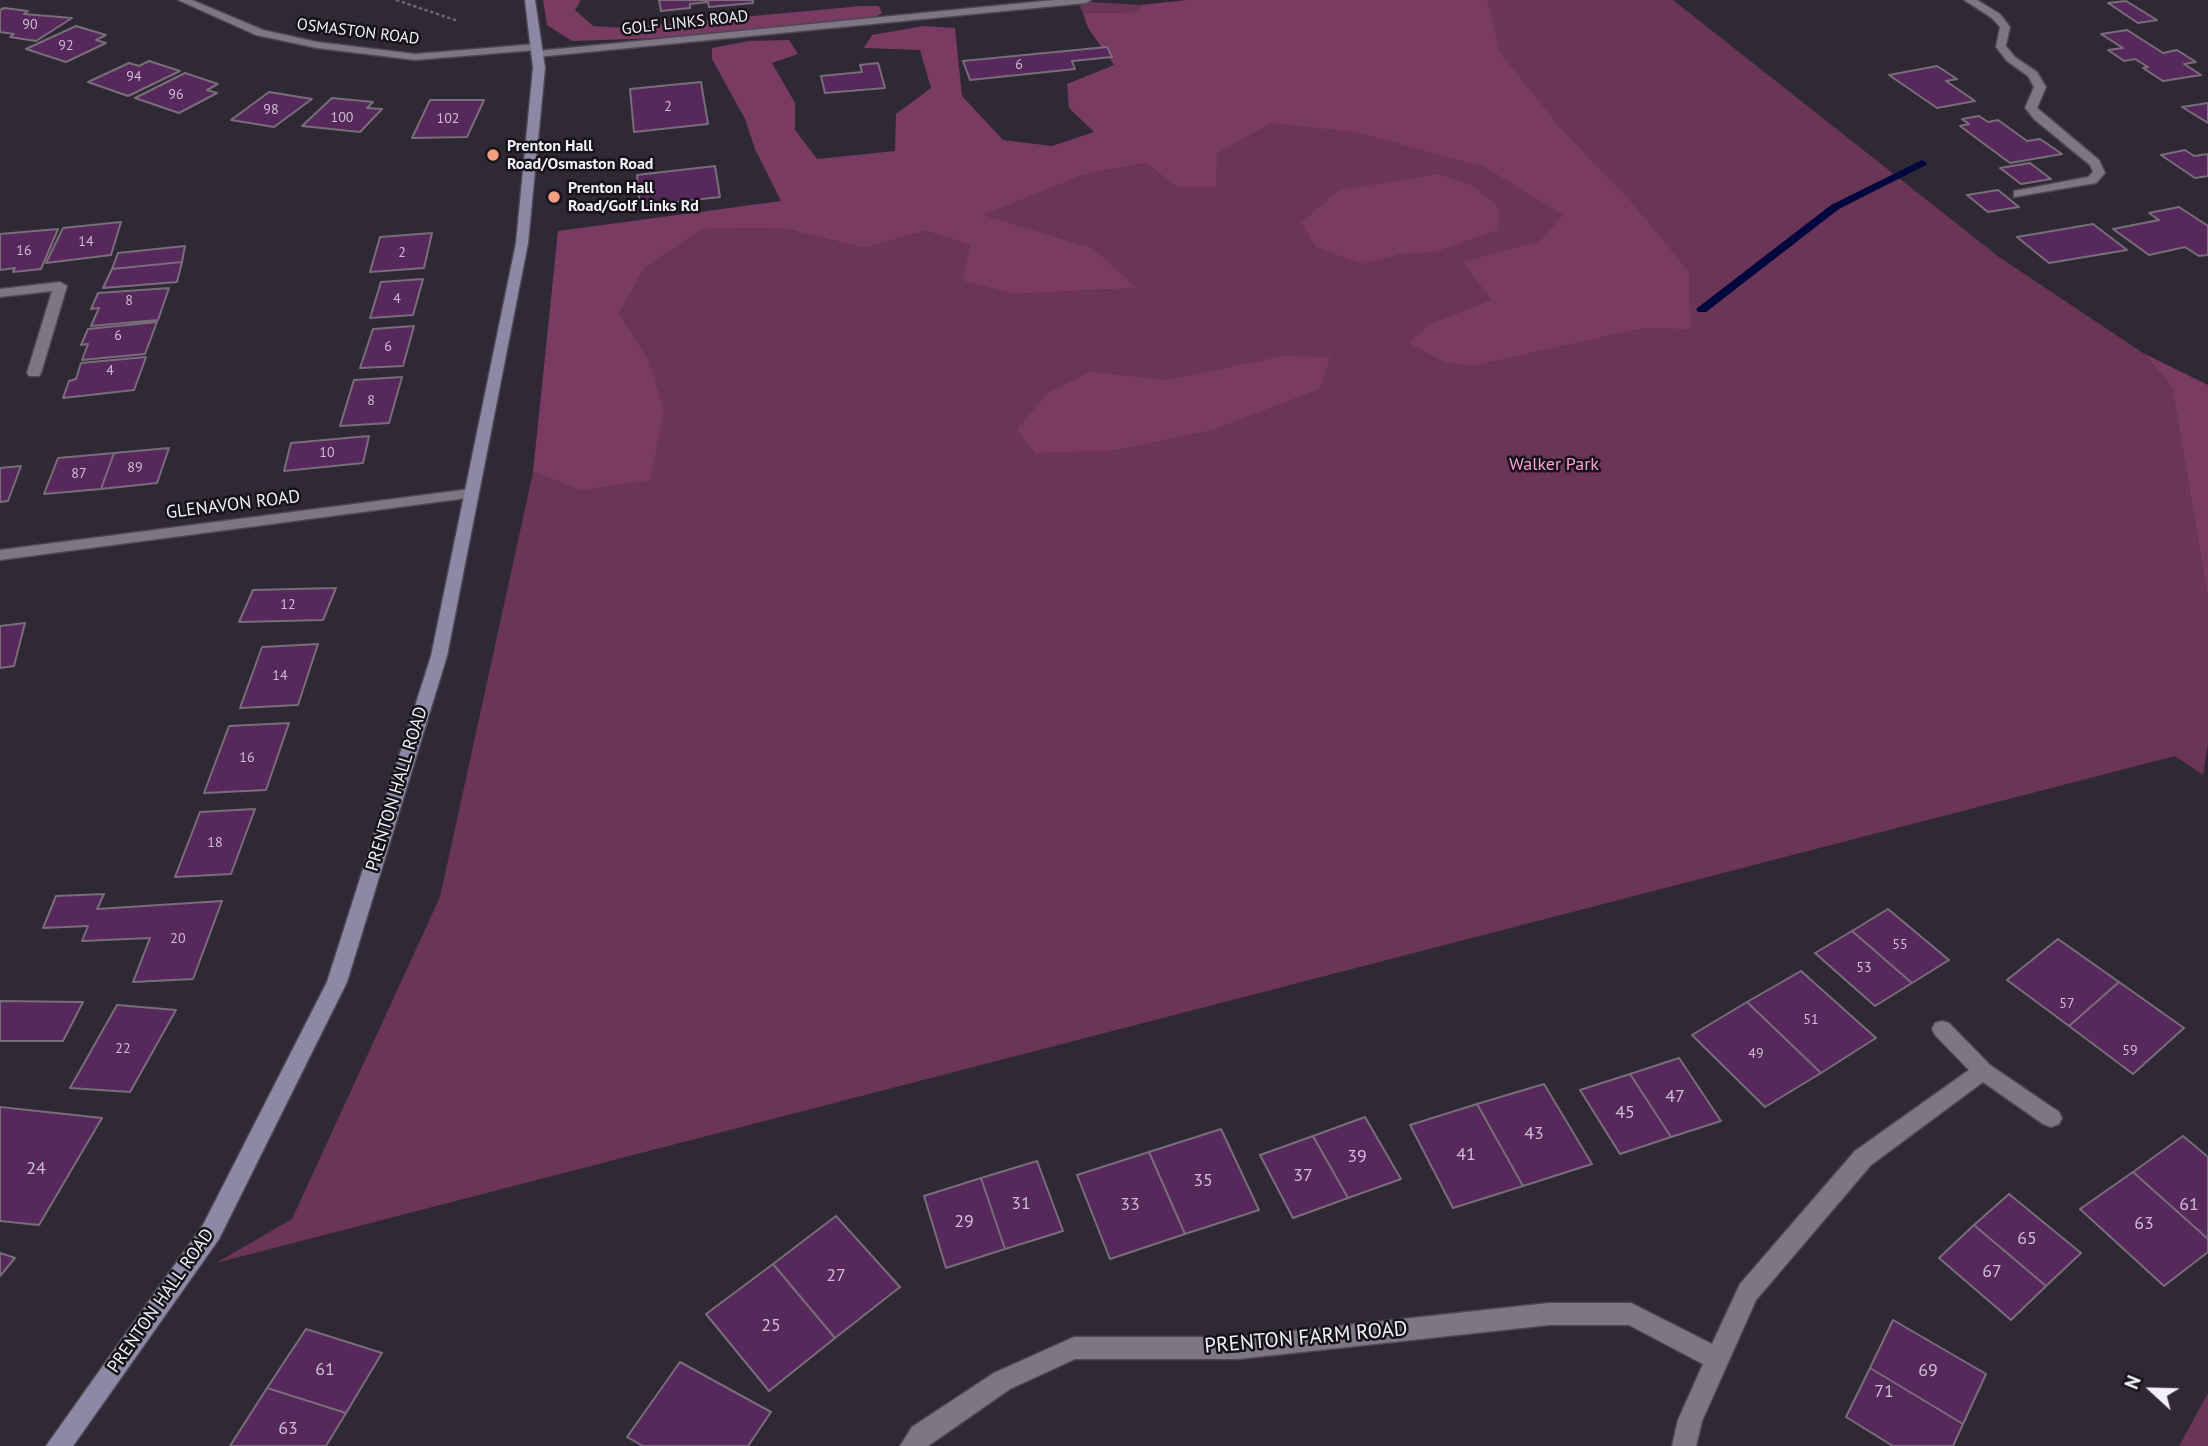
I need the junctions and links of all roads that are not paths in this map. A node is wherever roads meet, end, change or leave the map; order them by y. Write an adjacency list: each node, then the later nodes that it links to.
1 (183, 0): 5 (street, OSMASTON ROAD)
2 (530, 0): 5 (street, PRENTON HALL ROAD)
3 (1086, 0): 5 (street, GOLF LINKS ROAD)
4 (1969, 0): 6 (street)
5 (537, 53): 9 (street, PRENTON HALL ROAD)
6 (2018, 194)
7 (0, 293): 8 (street)
8 (34, 373)
9 (470, 495): 10 (street, GLENAVON ROAD); 15 (street, PRENTON HALL ROAD)
10 (0, 555)
11 (1942, 1030): 12 (street)
12 (1983, 1071): 13 (street); 14 (street)
13 (2051, 1118)
14 (1717, 1359): 16 (street, PRENTON FARM ROAD); 17 (street)
15 (58, 1446)
16 (912, 1446)
17 (1684, 1446)

